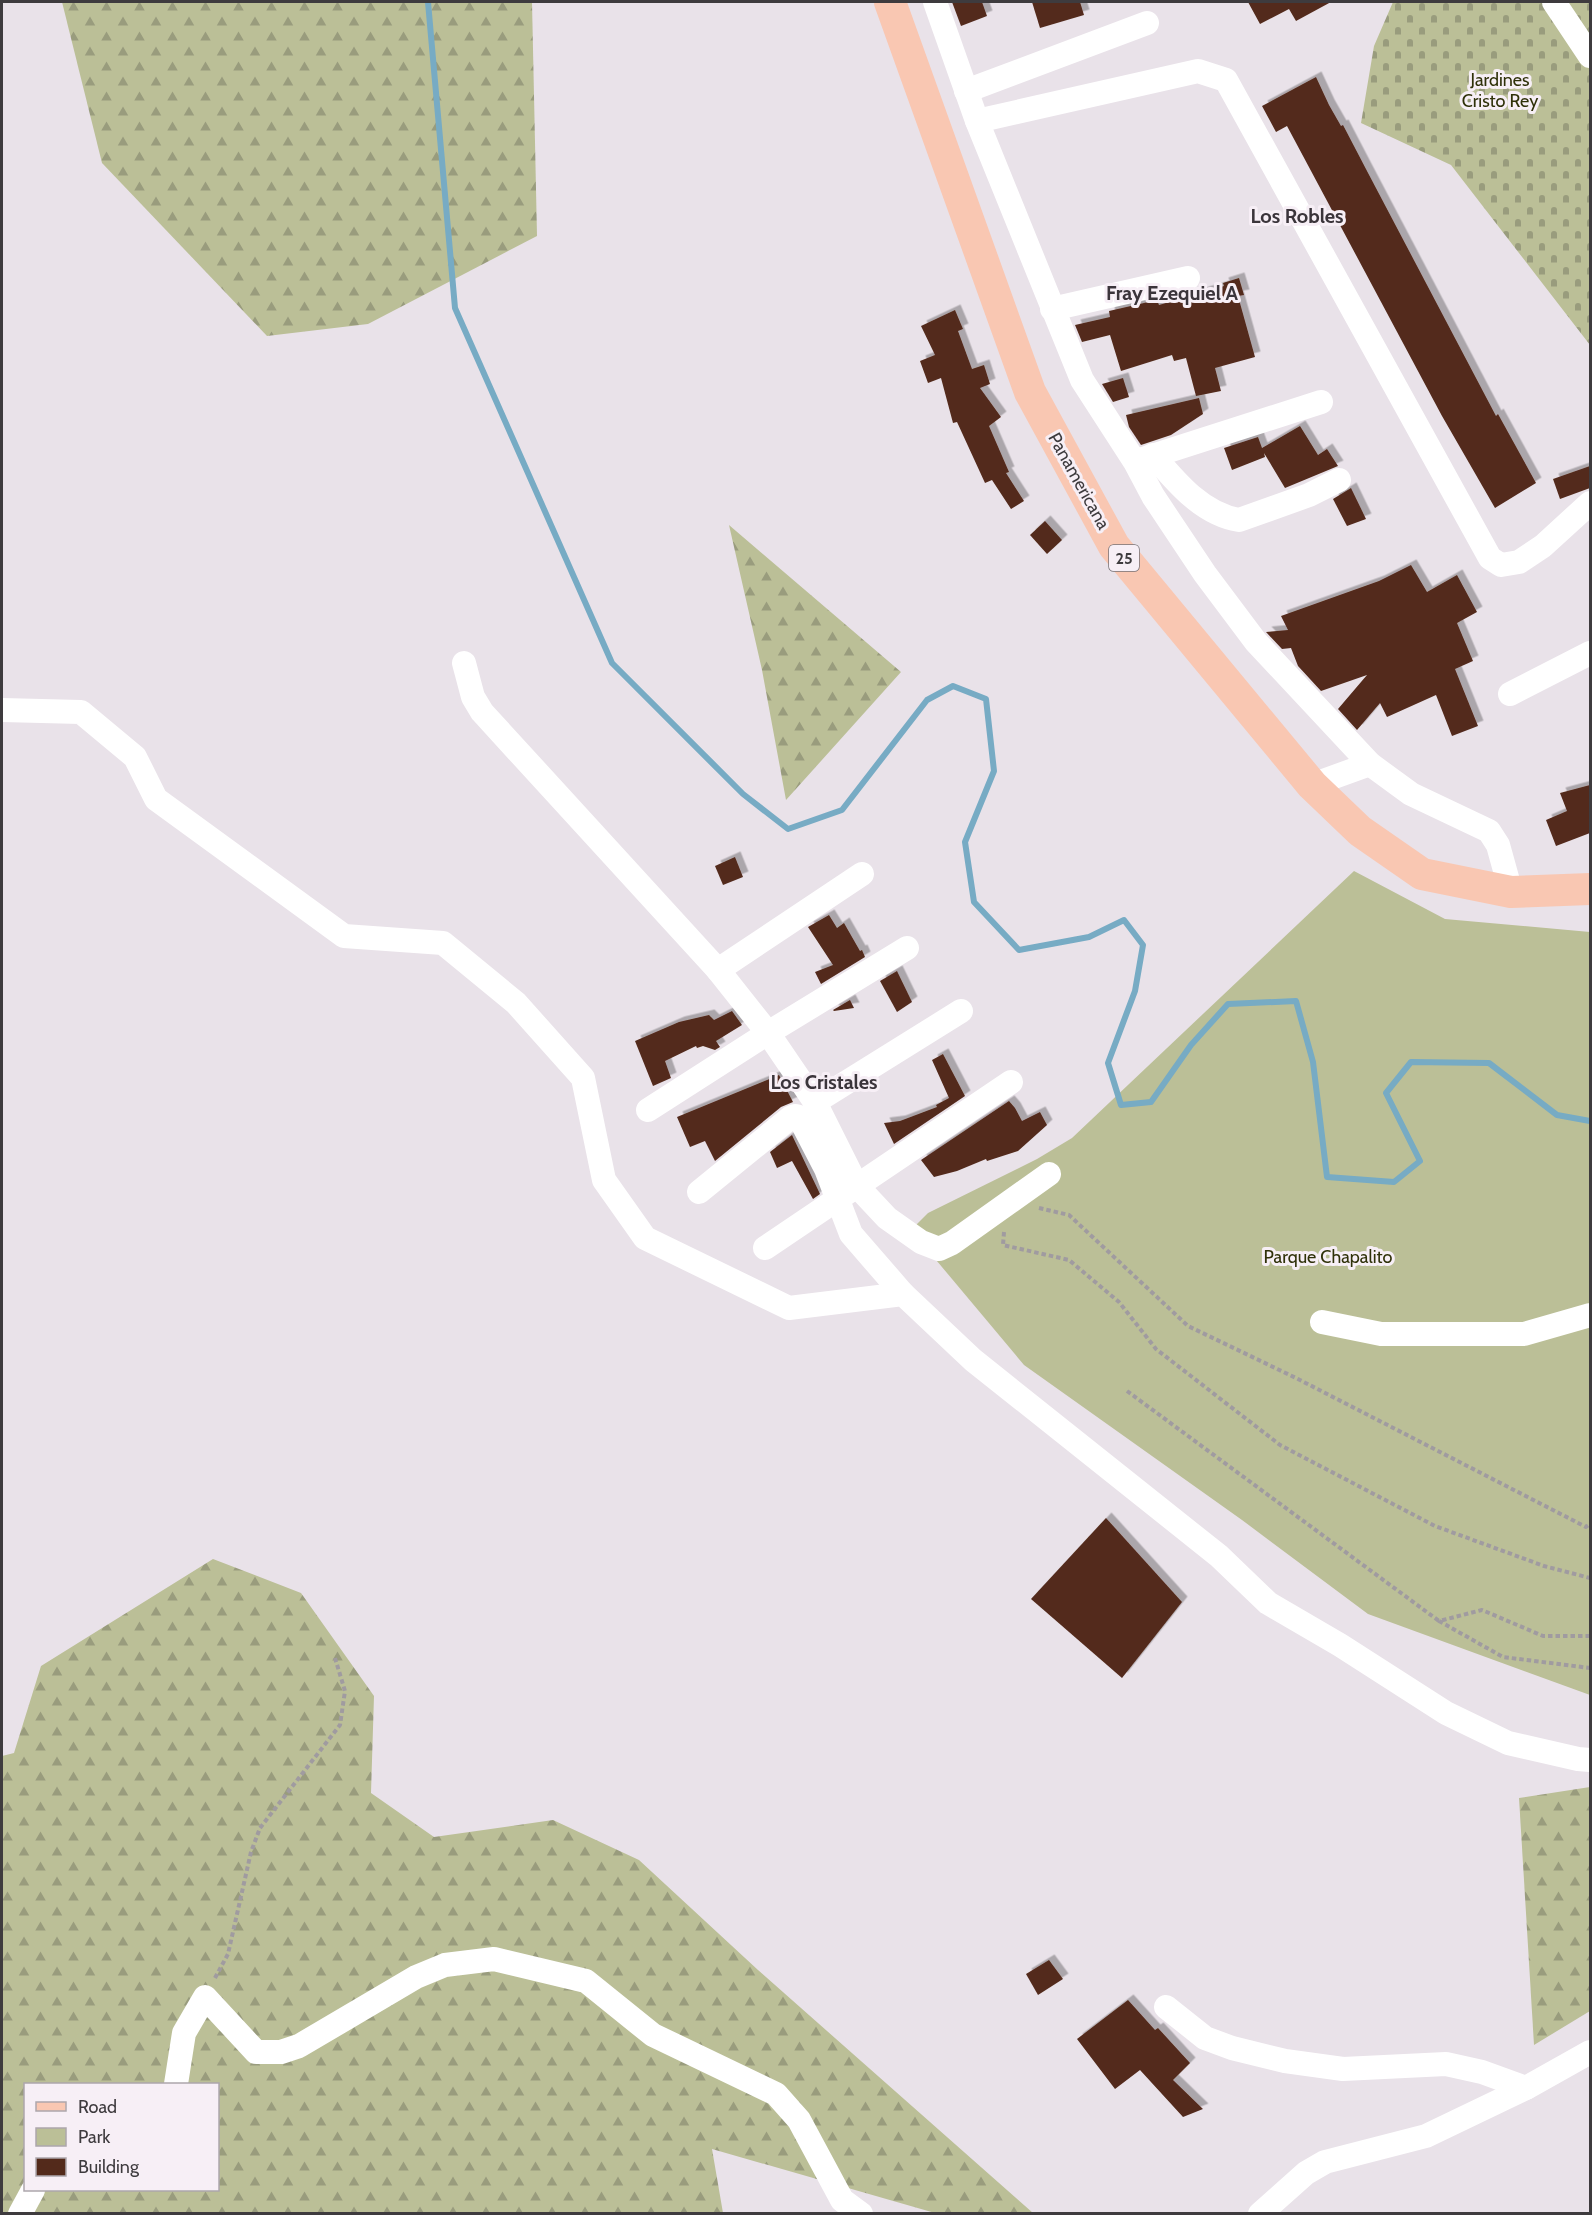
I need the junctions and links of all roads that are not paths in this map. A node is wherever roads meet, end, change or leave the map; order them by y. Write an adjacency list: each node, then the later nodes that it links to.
1 (890, 2): 19 (main road, Panamericana / 25)
2 (935, 2): 6 (street)
3 (1554, 2): 5 (street)
4 (1147, 23): 6 (street)
5 (1590, 56)
6 (966, 91): 7 (street)
7 (977, 121): 9 (street); 13 (street)
8 (1188, 278): 9 (street)
9 (1052, 309): 11 (street)
10 (1321, 402): 11 (street)
11 (1144, 458): 12 (street); 18 (street)
12 (1339, 480)
13 (1590, 503)
14 (1590, 653): 16 (street)
15 (464, 663): 24 (street)
16 (1510, 694)
17 (2, 710): 35 (street)
18 (1370, 764): 19 (street); 22 (street)
19 (1312, 785): 22 (main road, Panamericana / 25)
20 (862, 874): 24 (street)
21 (1590, 889): 22 (main road, Panamericana / 25)
22 (1511, 892)
23 (908, 948): 26 (street)
24 (718, 970): 26 (street)
25 (961, 1011): 28 (street)
26 (768, 1034): 28 (street); 29 (street)
27 (1011, 1082): 31 (street)
28 (816, 1102): 31 (street)
29 (648, 1110)
30 (1049, 1174): 31 (street)
31 (857, 1186): 33 (street)
32 (699, 1192): 33 (street)
33 (837, 1199): 34 (street); 35 (street)
34 (765, 1248)
35 (903, 1294): 38 (street)
36 (1590, 1315): 37 (street)
37 (1322, 1322)
38 (1590, 1760)
39 (1166, 2007): 42 (street)
40 (1590, 2052): 42 (street)
41 (176, 2083): 45 (street)
42 (1526, 2088): 46 (street)
43 (32, 2191): 44 (street)
44 (20, 2214)
45 (861, 2214)
46 (1260, 2214)

